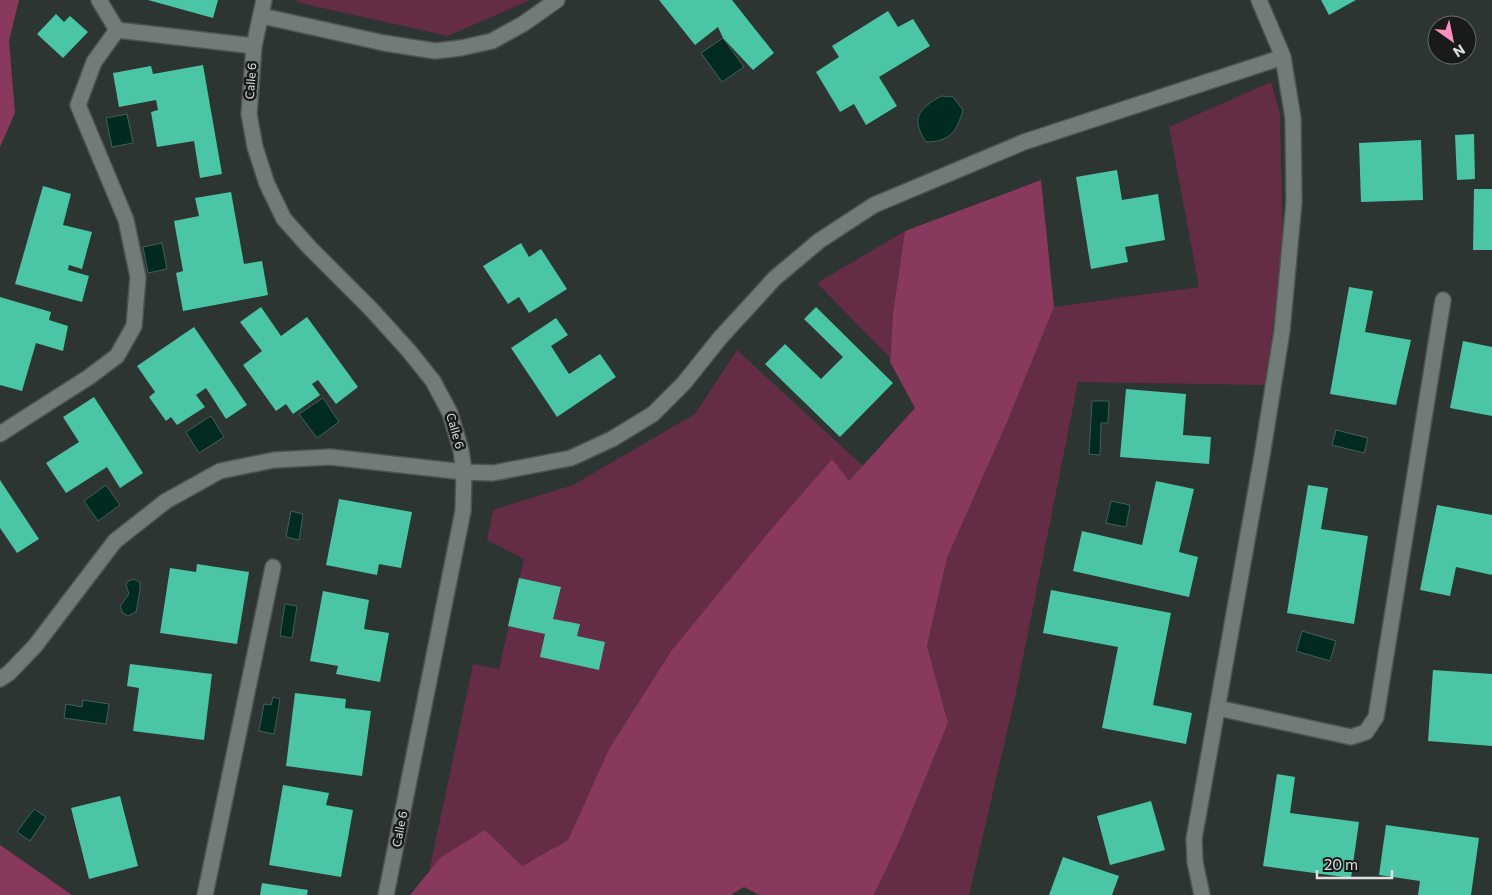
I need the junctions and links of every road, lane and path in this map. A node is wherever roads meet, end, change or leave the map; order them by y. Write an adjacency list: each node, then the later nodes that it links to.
1 (99, 0): 6 (street)
2 (264, 0): 5 (street, Calle 6)
3 (557, 0): 5 (street)
4 (1259, 0): 8 (street)
5 (262, 16): 7 (street, Calle 6)
6 (117, 30): 7 (street); 10 (street)
7 (254, 46): 11 (street, Calle 6)
8 (1283, 57): 11 (street); 14 (street)
9 (1443, 300): 14 (street)
10 (0, 434)
11 (464, 472): 13 (street); 16 (street, Calle 6)
12 (273, 567): 15 (street)
13 (0, 679)
14 (1218, 708): 17 (street)
15 (205, 895)
16 (386, 895)
17 (1202, 895)

